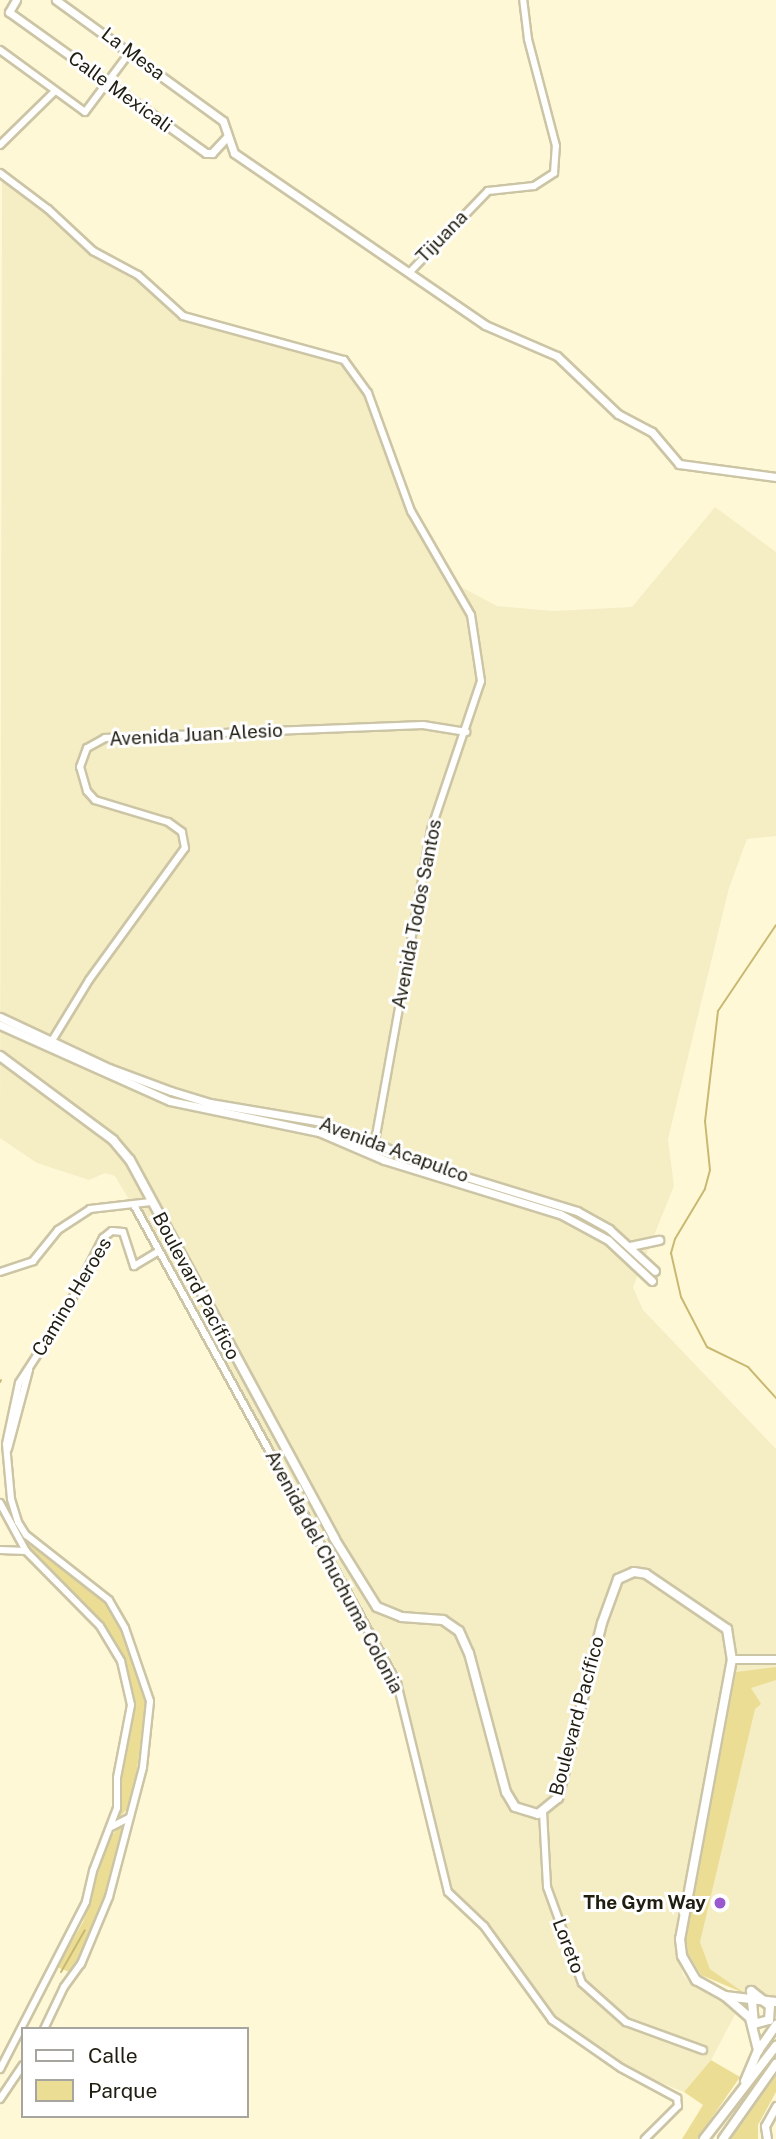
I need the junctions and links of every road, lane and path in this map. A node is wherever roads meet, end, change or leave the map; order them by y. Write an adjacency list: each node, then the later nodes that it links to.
1 (16, 0): 6 (main road, Calle Mexicali)
2 (56, 0): 5 (main road, La Mesa)
3 (523, 0): 12 (street, Tijuana)
4 (0, 50): 8 (street)
5 (130, 52): 6 (street); 7 (main road, La Mesa)
6 (107, 83): 8 (street); 9 (main road, Calle Mexicali)
7 (174, 85): 9 (main road, Tijuana)
8 (55, 91): 10 (street)
9 (228, 136): 12 (main road, Tijuana)
10 (0, 145)
11 (0, 173): 14 (street, Avenida Todos Santos)
12 (409, 273): 13 (main road)
13 (776, 477)
14 (466, 732): 17 (street, Avenida Juan Alesio); 19 (street, Avenida Todos Santos)
15 (0, 1017): 17 (main road, Avenida Acapulco)
16 (0, 1025): 17 (main road, Avenida Acapulco)
17 (50, 1045): 19 (main road, Avenida Acapulco); 20 (main road, Avenida Acapulco)
18 (0, 1056): 21 (main road, Boulevard Pacífico)
19 (374, 1144): 20 (street, Avenida Todos Santos); 24 (main road, Avenida Acapulco)
20 (373, 1153): 28 (main road, Avenida Acapulco)
21 (151, 1202): 22 (street); 38 (main road, Boulevard Pacífico)
22 (134, 1205): 25 (street, Avenida del Chuchuma Colonia); 27 (street)
23 (659, 1240): 24 (main road)
24 (629, 1246): 26 (main road, Avenida Acapulco)
25 (159, 1251): 29 (street, Camino Heroes); 59 (street, Avenida del Chuchuma Colonia)
26 (655, 1271)
27 (0, 1272)
28 (652, 1282)
29 (6, 1446): 31 (street, Camino Heroes)
30 (0, 1503): 32 (street)
31 (26, 1535): 32 (street); 39 (street)
32 (19, 1542): 34 (street); 35 (street)
33 (0, 1549): 34 (street)
34 (11, 1549): 35 (street)
35 (26, 1551): 40 (street)
36 (732, 1659): 37 (main road); 38 (main road, Boulevard Pacífico); 41 (main road, Boulevard Pacífico)
37 (776, 1659)
38 (543, 1812): 51 (street, Loreto)
39 (130, 1818): 40 (street); 48 (street)
40 (111, 1826): 47 (street)
41 (725, 1996): 42 (main road, Boulevard Pacífico); 45 (main road, Boulevard Pacífico)
42 (753, 1999): 43 (main road, Boulevard Pacífico); 45 (main road)
43 (766, 2001): 44 (main road, Boulevard Pacífico); 45 (main road)
44 (776, 2002)
45 (754, 2024): 52 (main road)
46 (776, 2025): 52 (main road)
47 (23, 2027)
48 (45, 2027)
49 (21, 2031): 55 (street)
50 (776, 2046): 56 (main road)
51 (703, 2050)
52 (758, 2051): 56 (main road)
53 (776, 2064): 61 (main road)
54 (21, 2068): 57 (street)
55 (0, 2070)
56 (741, 2090): 60 (main road)
57 (0, 2099)
58 (776, 2106): 62 (main road)
59 (645, 2139)
60 (704, 2139)
61 (723, 2139)
62 (767, 2139)

